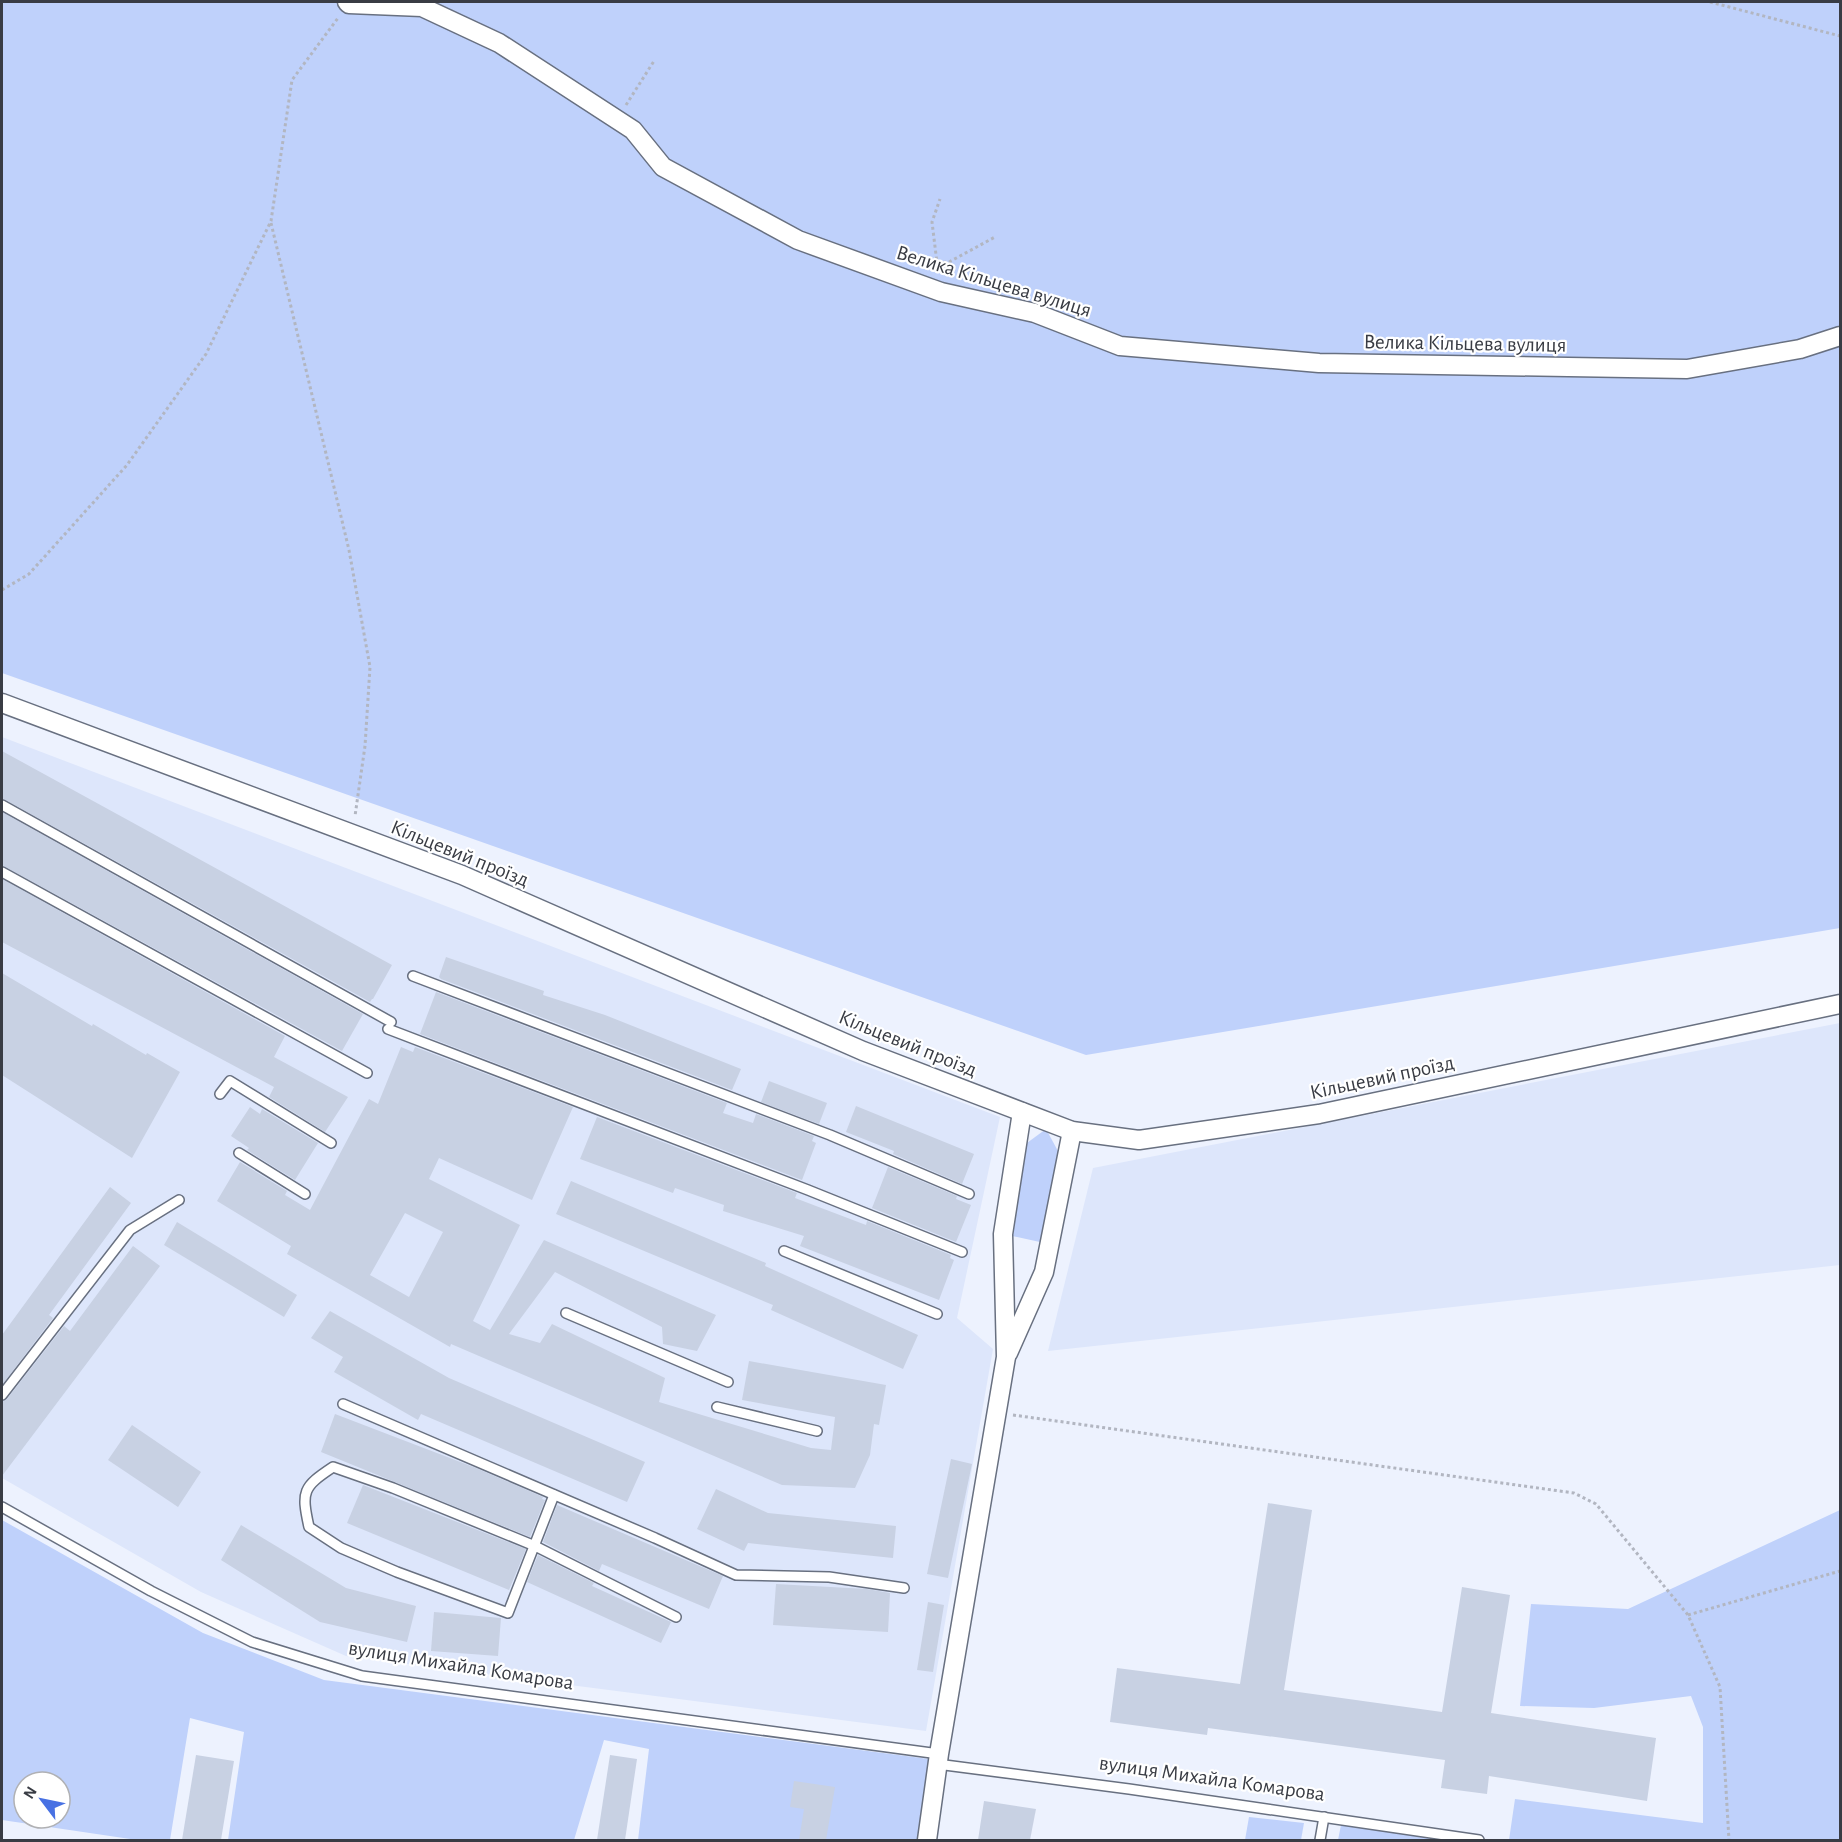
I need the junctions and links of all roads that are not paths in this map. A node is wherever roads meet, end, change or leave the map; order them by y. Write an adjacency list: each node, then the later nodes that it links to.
1 (348, 3): 2 (street, Велика Кільцева вулиця)
2 (1840, 336)
3 (2, 703): 10 (street, Кільцевий проїзд)
4 (2, 805): 18 (lane)
5 (2, 872): 8 (lane)
6 (413, 976): 15 (lane)
7 (1840, 1004): 11 (street, Кільцевий проїзд)
8 (366, 1074)
9 (220, 1094): 12 (lane)
10 (1022, 1112): 11 (street, Кільцевий проїзд); 21 (street)
11 (1072, 1131): 21 (street)
12 (331, 1143)
13 (239, 1153): 14 (lane)
14 (305, 1194)
15 (969, 1194)
16 (179, 1200): 23 (lane)
17 (784, 1251): 20 (lane)
18 (962, 1252)
19 (566, 1313): 22 (lane)
20 (937, 1314)
21 (1006, 1358): 32 (street)
22 (728, 1382)
23 (2, 1395)
24 (343, 1404): 27 (lane)
25 (717, 1407): 26 (lane)
26 (817, 1431)
27 (554, 1495): 29 (lane); 30 (lane)
28 (2, 1507): 32 (lane, вулиця Михайла Комарова)
29 (535, 1546): 29 (lane); 31 (lane)
30 (904, 1588)
31 (676, 1617)
32 (938, 1759): 33 (lane, вулиця Михайла Комарова); 34 (street)
33 (1324, 1817): 35 (lane); 36 (lane, вулиця Михайла Комарова)
34 (927, 1840)
35 (1320, 1840)
36 (1479, 1840)

